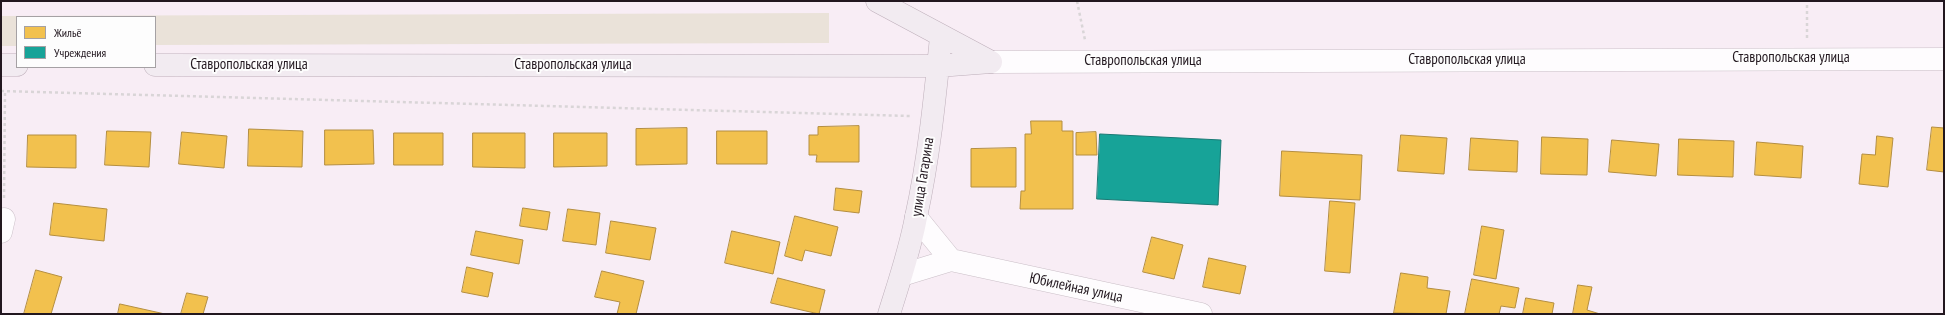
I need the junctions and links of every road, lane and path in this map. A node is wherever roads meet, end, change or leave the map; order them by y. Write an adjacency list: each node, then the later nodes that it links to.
1 (877, 1): 4 (main road, Ставропольская улица)
2 (1077, 1): 8 (path)
3 (1807, 1): 5 (path)
4 (941, 36): 7 (main road, Ставропольская улица); 12 (main road, улица Гагарина)
5 (1806, 58): 6 (street, Ставропольская улица); 8 (street, Ставропольская улица)
6 (1944, 59)
7 (990, 62): 8 (street, Ставропольская улица); 12 (main road, Ставропольская улица)
8 (1089, 62)
9 (1, 65): 10 (main road)
10 (16, 65)
11 (156, 65): 12 (main road, Ставропольская улица)
12 (938, 66): 15 (main road, улица Гагарина)
13 (1, 91): 14 (path)
14 (5, 92): 15 (path); 17 (path)
15 (932, 117): 16 (main road, улица Гагарина)
16 (916, 217): 18 (street); 19 (main road, улица Гагарина)
17 (2, 226)
18 (951, 260): 19 (street, Юбилейная улица); 21 (street, Юбилейная улица)
19 (902, 275): 20 (main road, улица Гагарина)
20 (889, 314)
21 (1202, 314)

